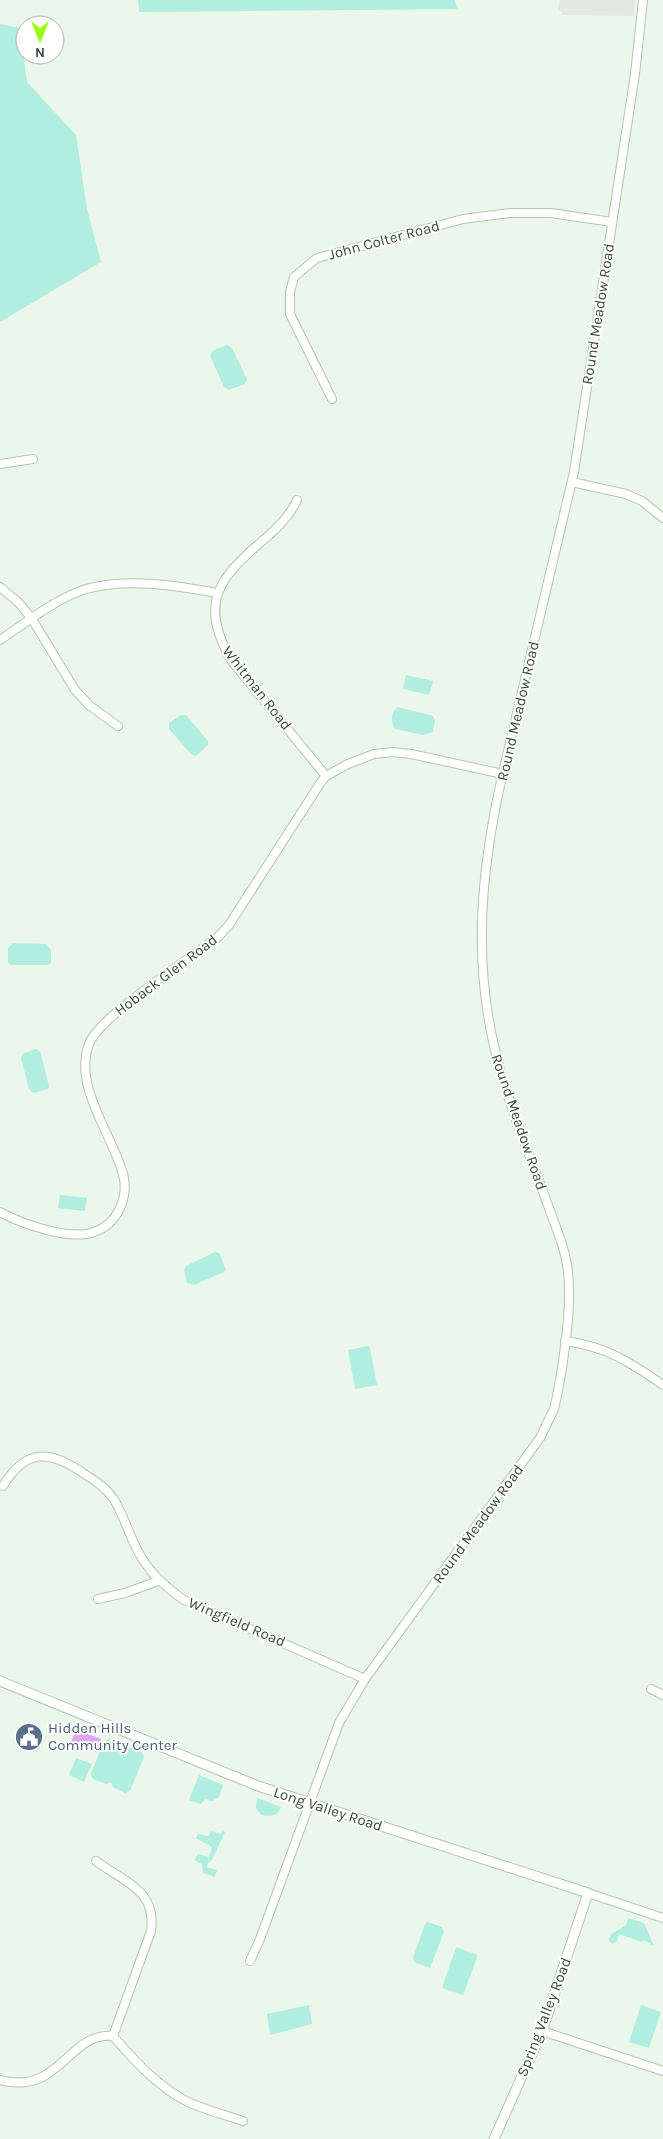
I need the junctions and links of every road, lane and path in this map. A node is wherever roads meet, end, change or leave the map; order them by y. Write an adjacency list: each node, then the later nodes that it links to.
1 (643, 0): 2 (street, Round Meadow Road)
2 (612, 222): 3 (street, John Colter Road); 6 (street, Round Meadow Road)
3 (332, 399)
4 (33, 459): 5 (street)
5 (0, 464)
6 (572, 482): 8 (street); 14 (street, Round Meadow Road)
7 (297, 500): 10 (street, Whitman Road)
8 (663, 518)
9 (0, 587): 11 (street)
10 (217, 593): 11 (street); 15 (street, Whitman Road)
11 (32, 619): 12 (street); 13 (street)
12 (0, 640)
13 (118, 726)
14 (503, 774): 15 (street, Hoback Glen Road); 17 (street, Round Meadow Road)
15 (326, 776): 16 (street, Hoback Glen Road)
16 (0, 1212)
17 (565, 1341): 18 (street); 22 (street, Round Meadow Road)
18 (663, 1385)
19 (3, 1486): 20 (street, Wingfield Road)
20 (158, 1581): 21 (street); 22 (street, Wingfield Road)
21 (98, 1599)
22 (365, 1678): 26 (street, Round Meadow Road)
23 (0, 1682): 26 (street, Long Valley Road)
24 (651, 1689): 25 (street)
25 (663, 1695)
26 (308, 1804): 28 (street, Long Valley Road); 30 (street, Round Meadow Road)
27 (96, 1861): 32 (street)
28 (588, 1893): 29 (street, Long Valley Road); 31 (street, Spring Valley Road)
29 (663, 1918)
30 (250, 1961)
31 (542, 2031): 33 (street); 36 (street, Spring Valley Road)
32 (113, 2036): 34 (street); 35 (street)
33 (663, 2071)
34 (0, 2080)
35 (243, 2121)
36 (494, 2139)

